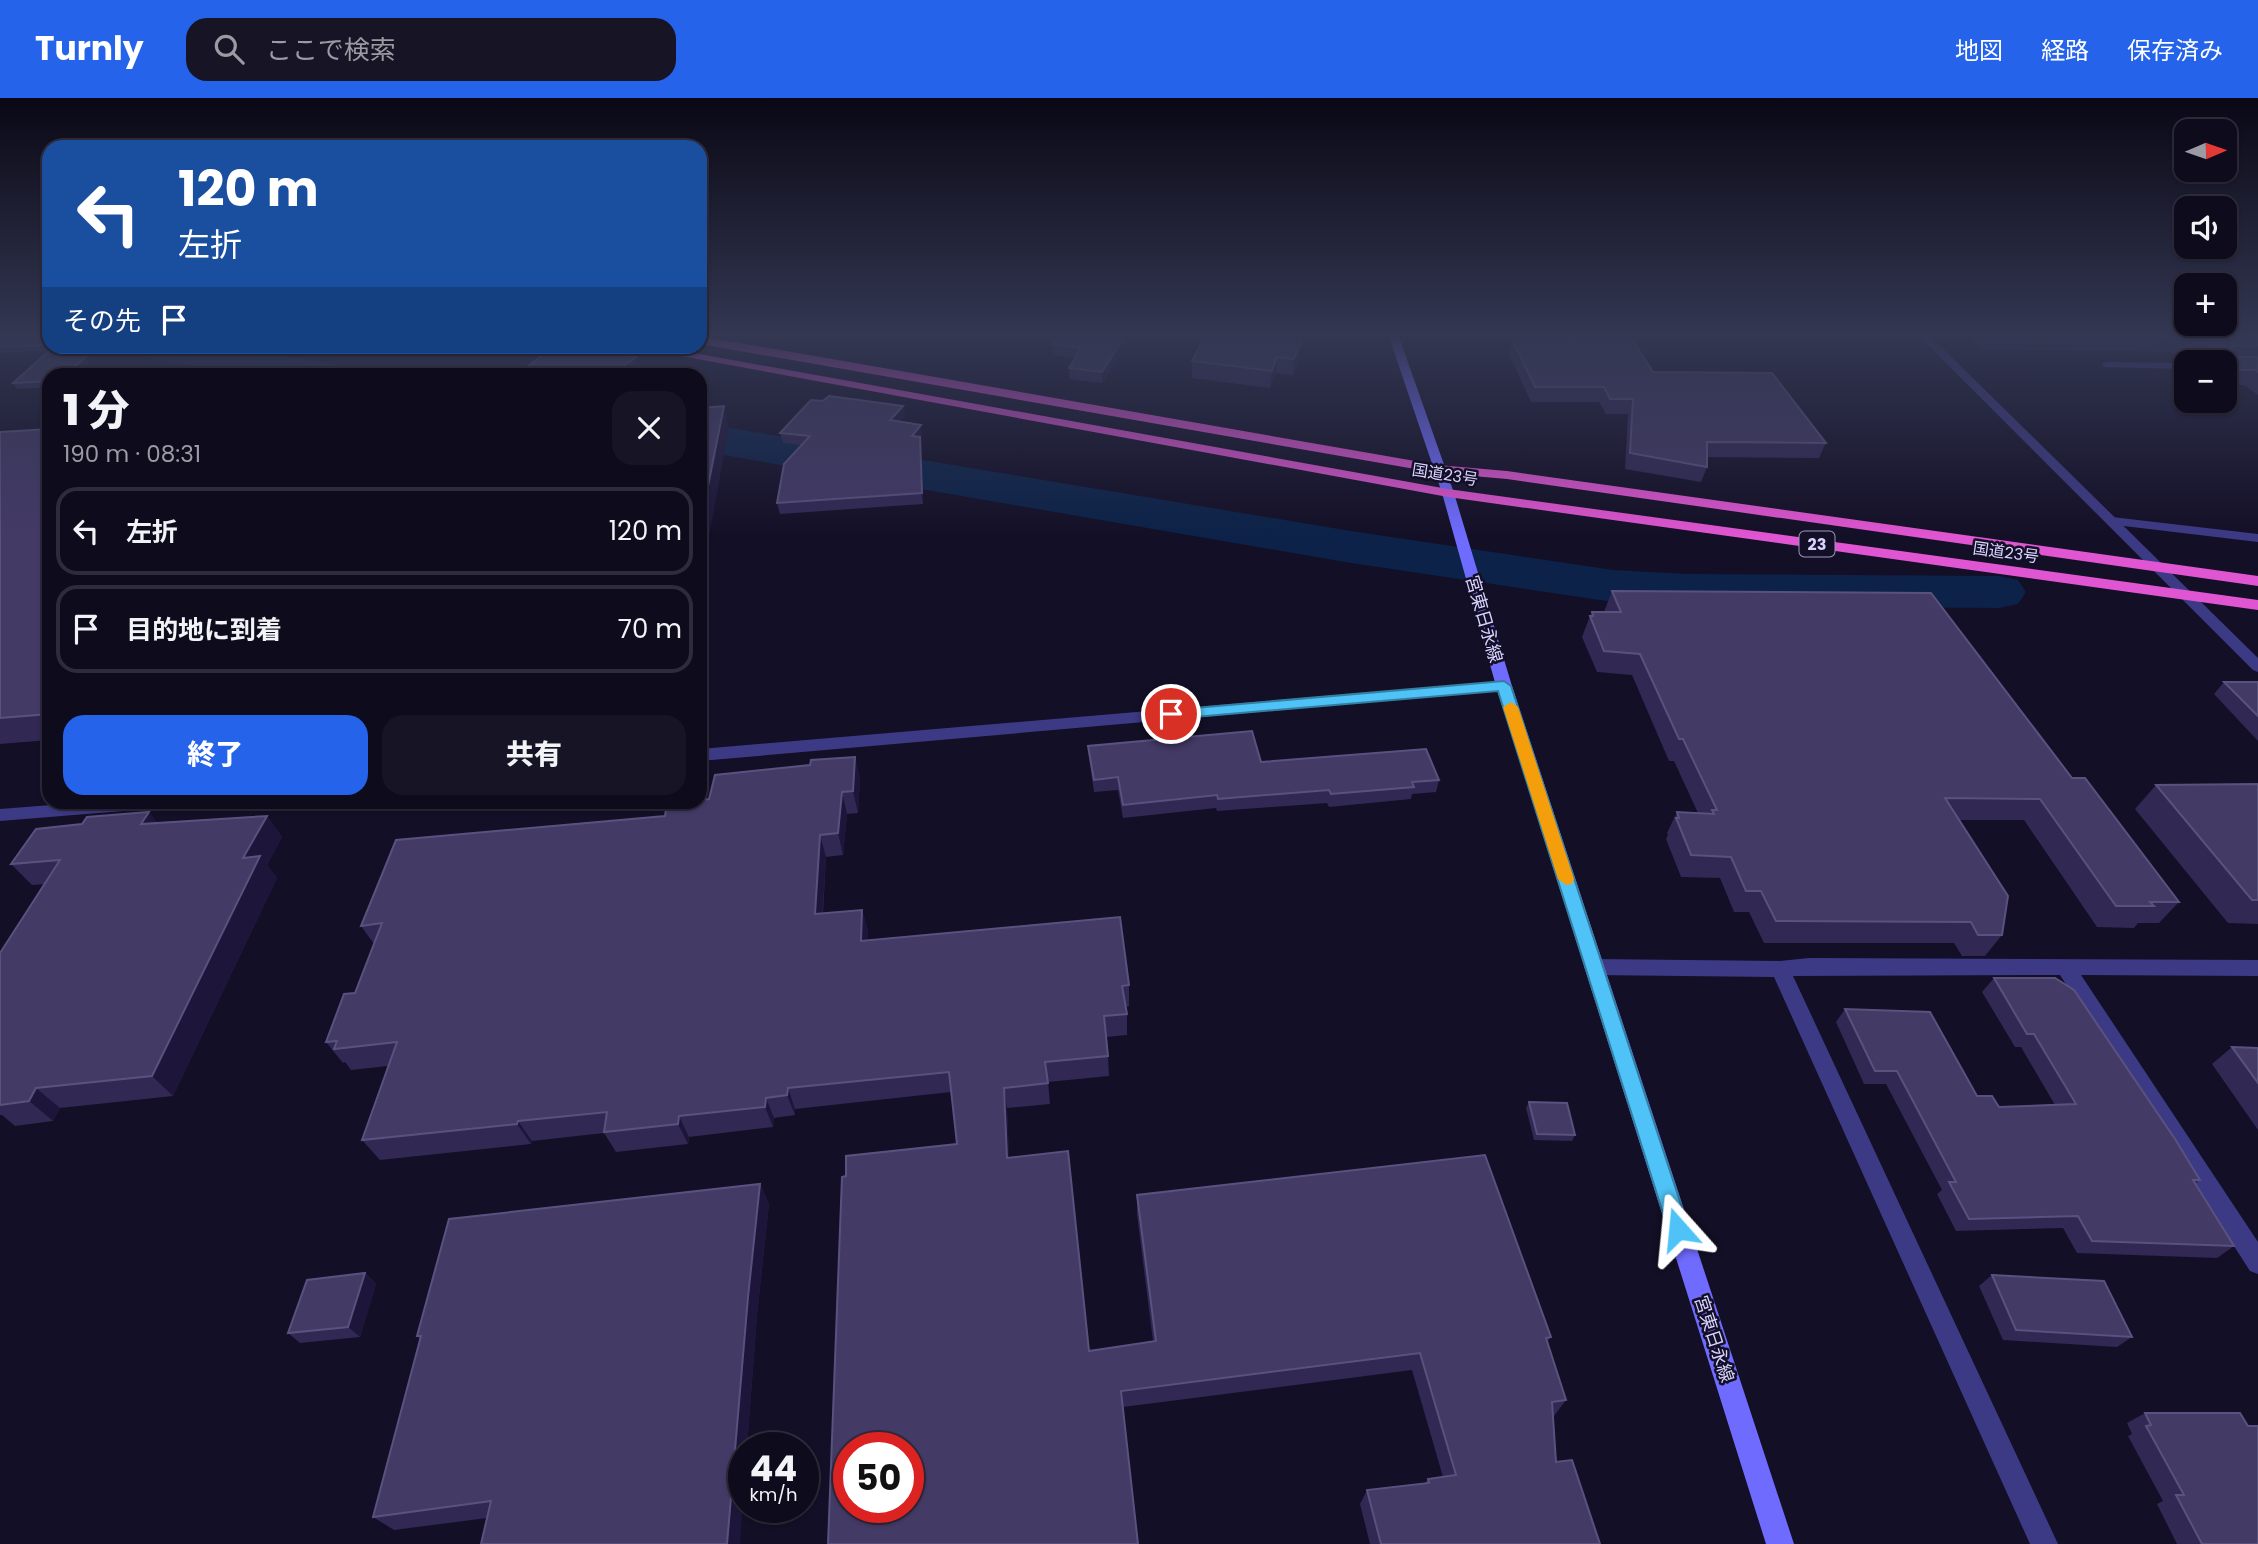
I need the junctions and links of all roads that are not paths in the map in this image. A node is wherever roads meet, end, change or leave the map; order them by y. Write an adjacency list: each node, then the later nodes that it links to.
1 (940, 401): 6 (highway, 国道23号 / 23)
2 (1054, 401): 5 (highway, 国道23号 / 23)
3 (1416, 401): 5 (main road, 宮東日永線)
4 (1991, 401): 7 (street)
5 (1438, 468): 6 (main road, 宮東日永線); 9 (highway, 国道23号 / 23)
6 (1448, 493): 11 (highway, 国道23号 / 23); 14 (main road, 宮東日永線)
7 (2112, 521): 8 (street); 9 (street)
8 (2258, 538)
9 (2161, 569): 10 (highway, 国道23号 / 23); 11 (street)
10 (2258, 581)
11 (2186, 595): 12 (highway, 国道23号 / 23); 13 (street)
12 (2258, 604)
13 (2258, 667)
14 (1504, 686): 15 (street); 18 (main road, 宮東日永線)
15 (707, 754)
16 (74, 809): 17 (street)
17 (0, 815)
18 (1594, 967): 21 (street); 23 (main road, 宮東日永線)
19 (2065, 967): 20 (street); 21 (street); 22 (street)
20 (2258, 968)
21 (1780, 969): 24 (street)
22 (2258, 1263)
23 (1780, 1544)
24 (2044, 1544)

